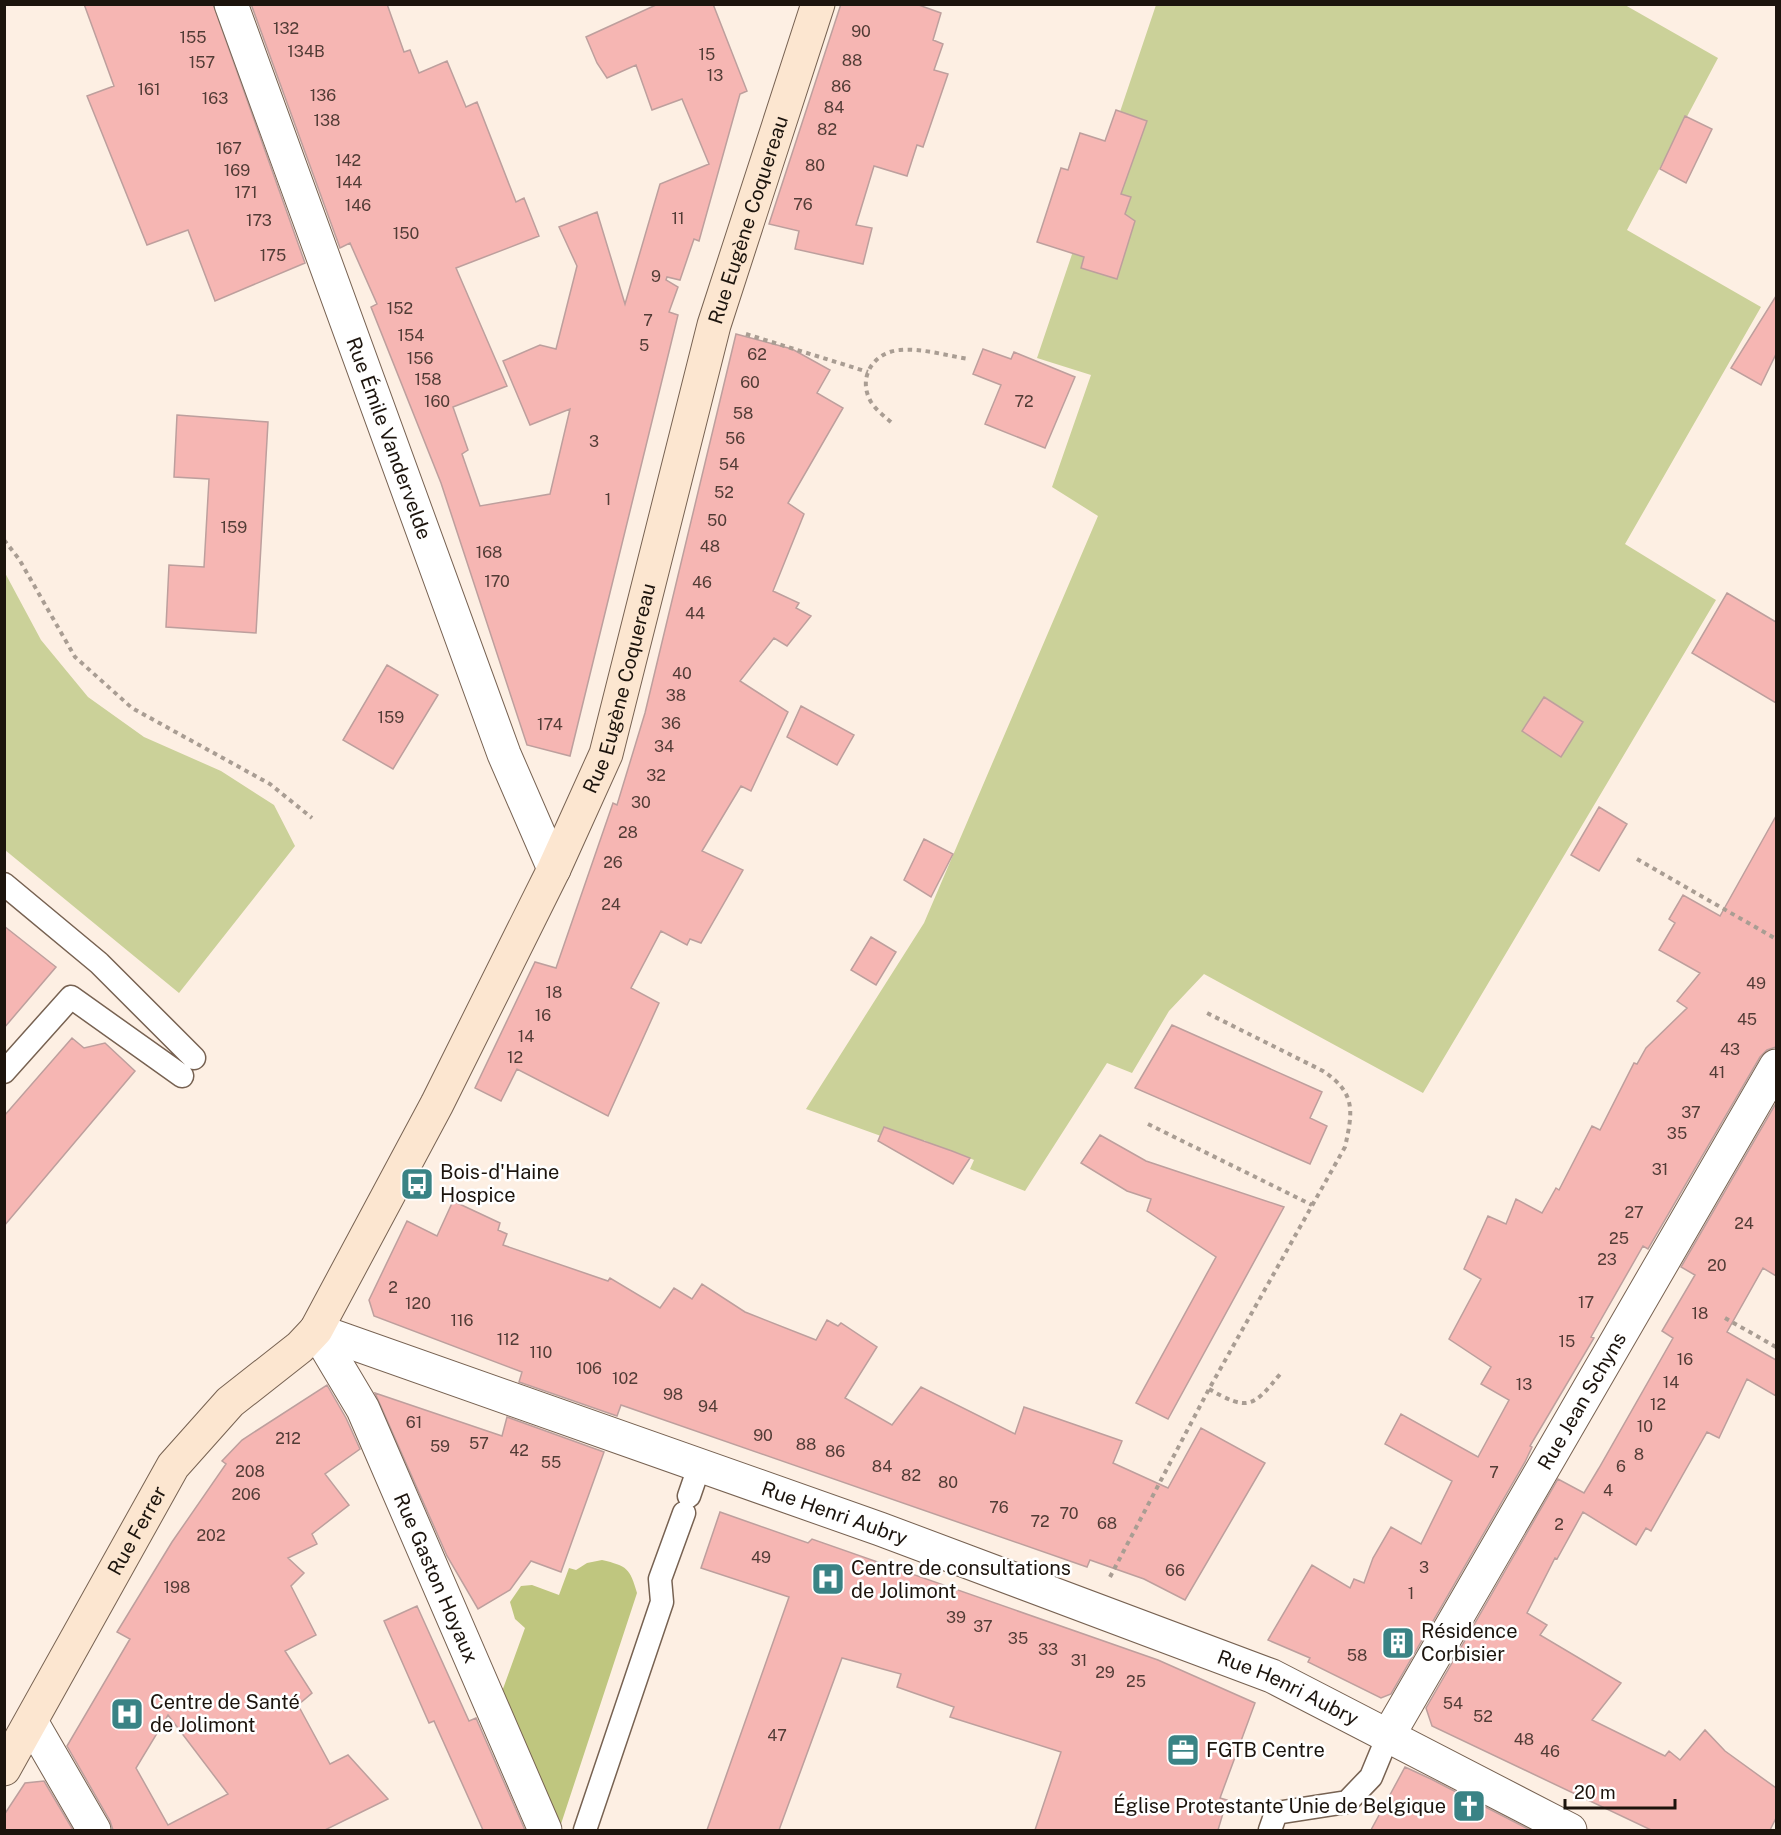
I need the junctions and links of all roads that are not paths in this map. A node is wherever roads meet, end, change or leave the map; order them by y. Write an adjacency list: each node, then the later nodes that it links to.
1 (231, 4): 3 (street, Rue Émile Vandervelde)
2 (818, 4): 3 (street, Rue Eugène Coquereau)
3 (554, 869): 7 (street, Rue Eugène Coquereau)
4 (4, 884): 6 (lane)
5 (1776, 1066): 10 (street, Rue Jean Schyns)
6 (4, 1072)
7 (316, 1330): 8 (street, Rue Henri Aubry); 9 (street, Rue Ferrer); 13 (street, Rue Gaston Hoyaux)
8 (691, 1492): 10 (street, Rue Henri Aubry); 14 (lane)
9 (32, 1723): 11 (street, Rue Ferrer); 12 (street)
10 (1388, 1736): 15 (lane); 16 (street, Rue Henri Aubry)
11 (4, 1769)
12 (94, 1830)
13 (545, 1830)
14 (585, 1830)
15 (1270, 1830)
16 (1570, 1830)

